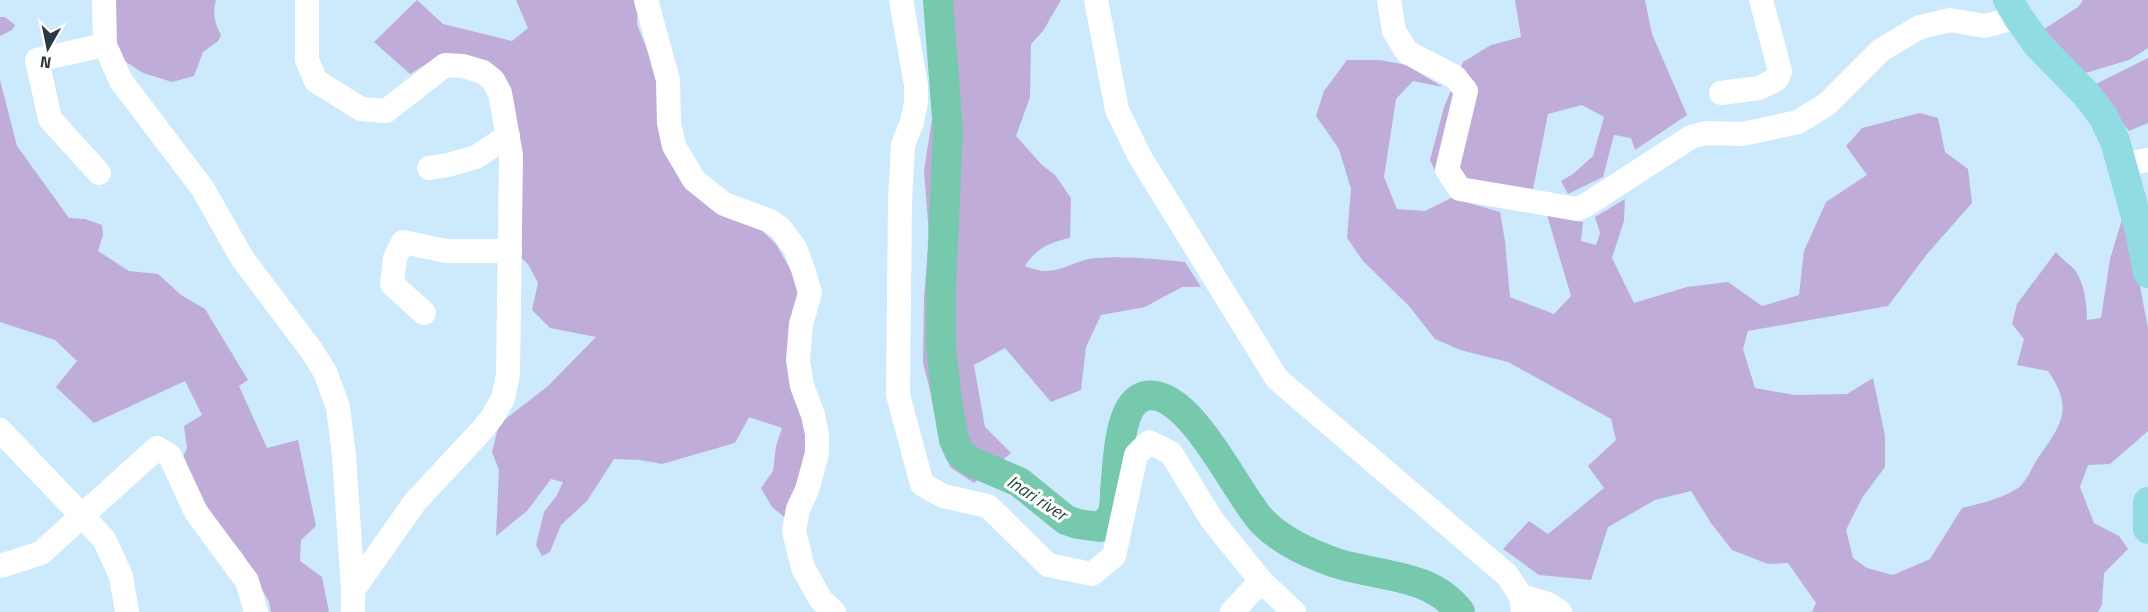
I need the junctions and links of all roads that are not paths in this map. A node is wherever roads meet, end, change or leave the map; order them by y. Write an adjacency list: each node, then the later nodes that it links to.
1 (104, 0): 9 (street)
2 (307, 0): 11 (street)
3 (646, 0): 28 (street)
4 (901, 0): 23 (street)
5 (1096, 0): 25 (street)
6 (1389, 0): 8 (street)
7 (1761, 0): 10 (street)
8 (2013, 9): 12 (main road)
9 (105, 45): 14 (street); 24 (street)
10 (1721, 93)
11 (508, 136): 13 (street); 15 (street)
12 (2135, 162): 16 (main road)
13 (429, 168)
14 (99, 173)
15 (510, 251): 17 (street); 24 (street)
16 (2148, 273)
17 (424, 313)
18 (0, 430): 20 (street)
19 (2148, 502): 21 (main road)
20 (82, 514): 22 (street); 26 (street); 27 (street)
21 (2148, 529)
22 (0, 566)
23 (1261, 581): 29 (street); 30 (street)
24 (353, 601)
25 (1522, 604): 31 (street)
26 (127, 612)
27 (256, 612)
28 (834, 612)
29 (1232, 612)
30 (1294, 612)
31 (1560, 612)

